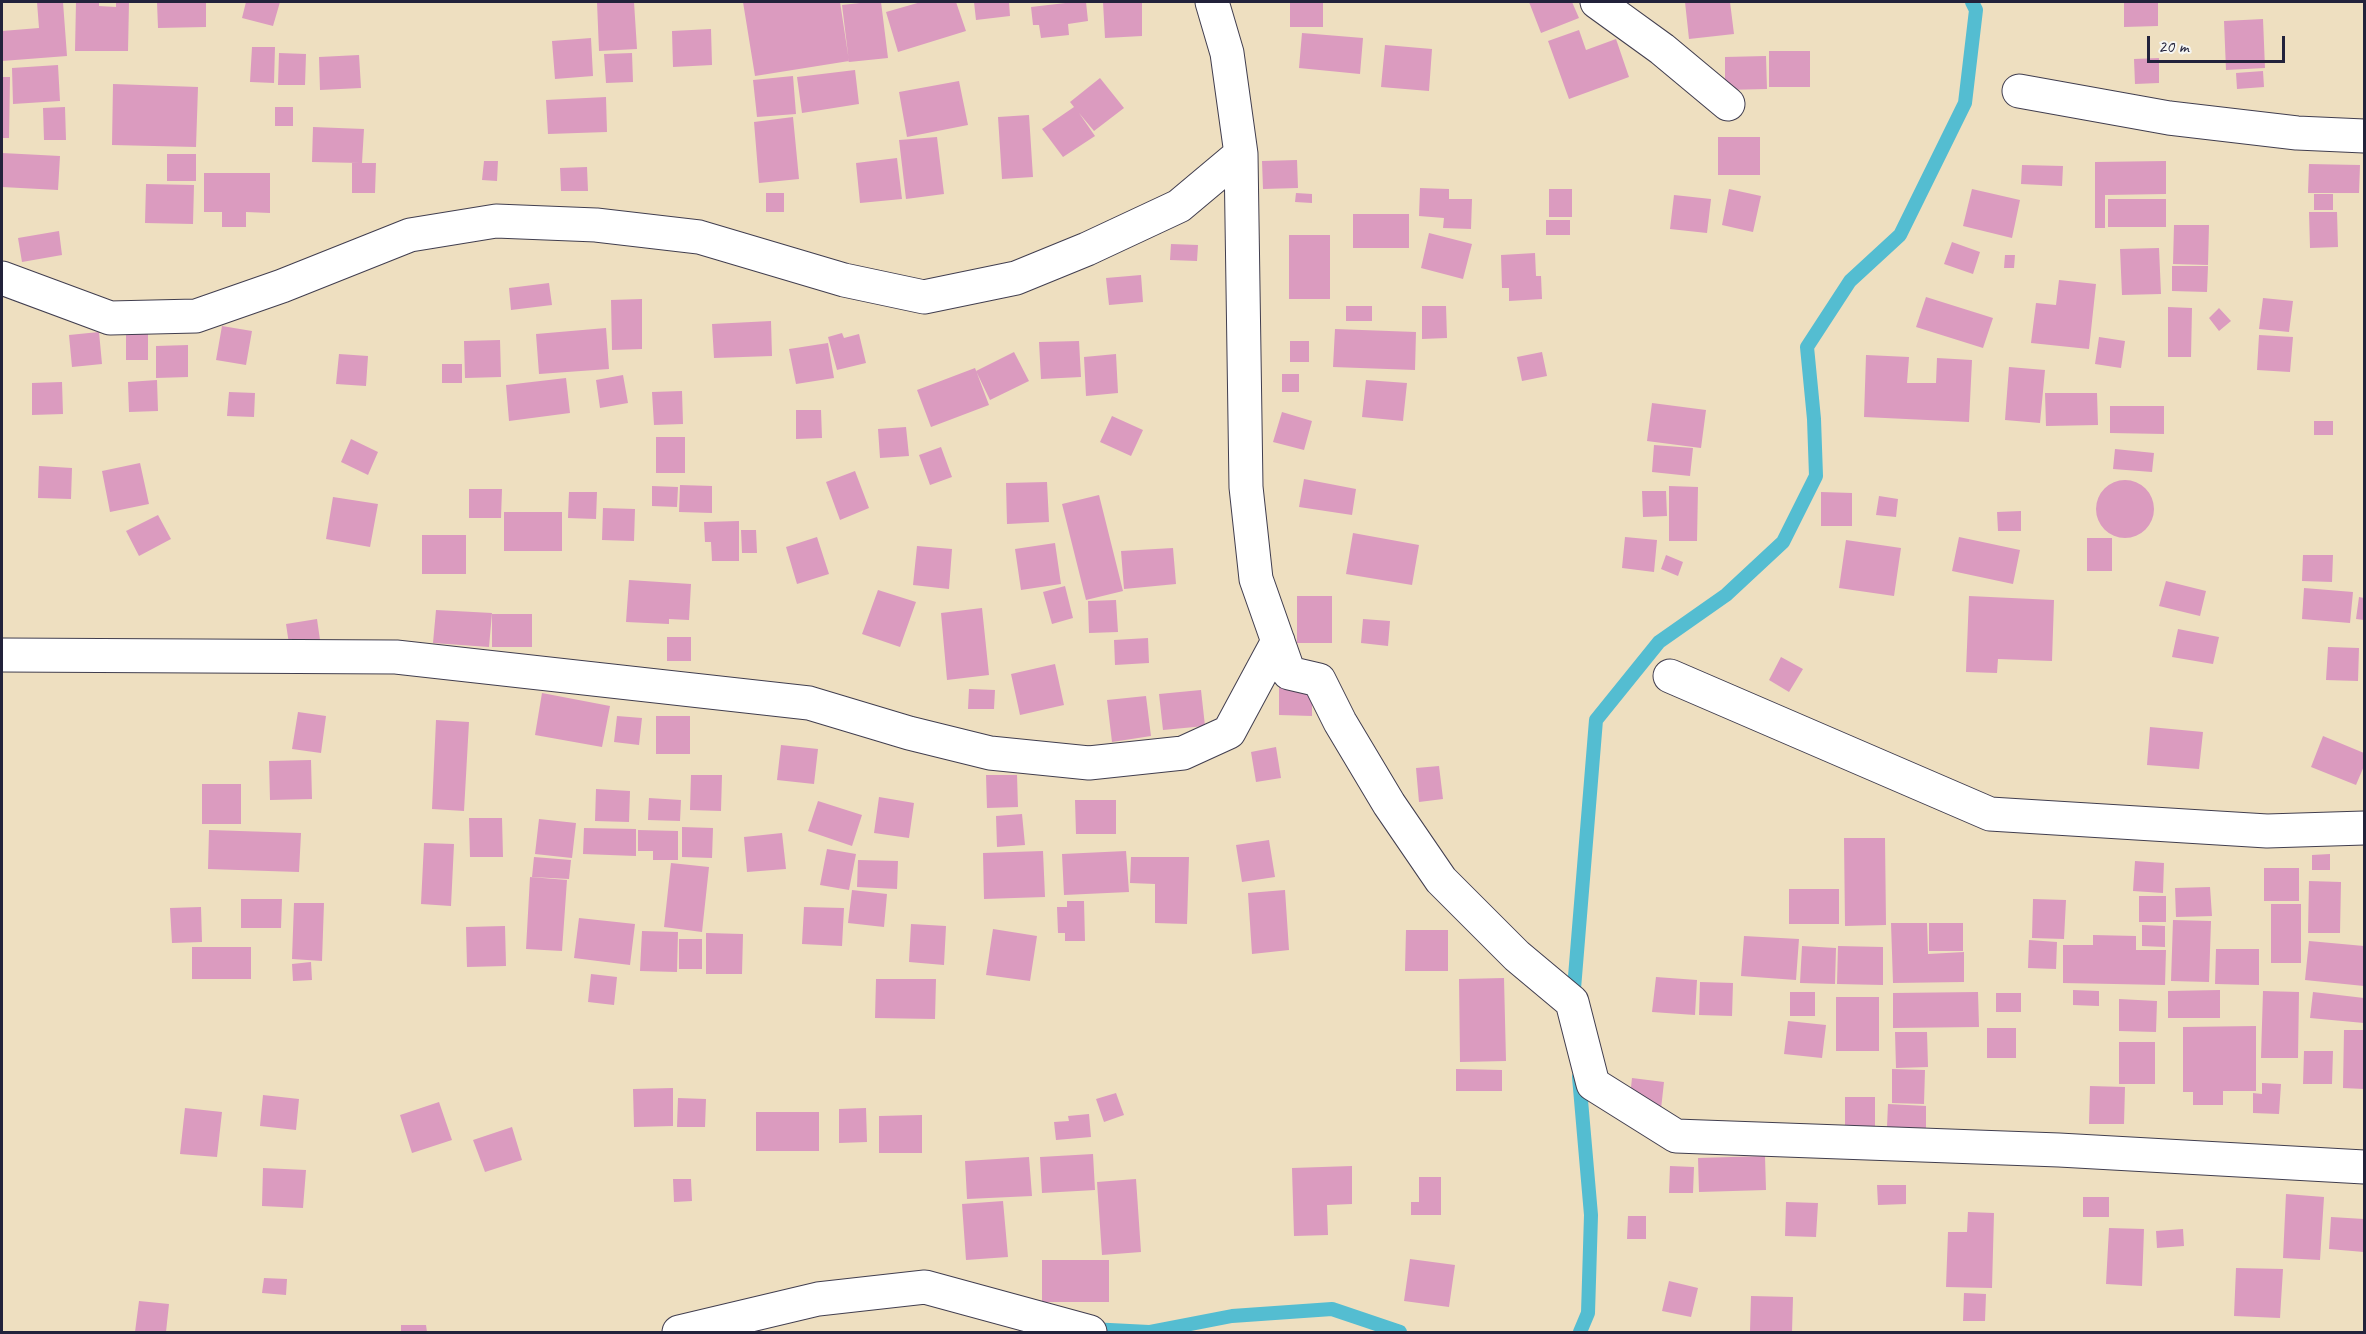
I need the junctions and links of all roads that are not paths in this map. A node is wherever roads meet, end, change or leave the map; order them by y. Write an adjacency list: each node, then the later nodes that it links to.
1 (1212, 2): 6 (street)
2 (1597, 2): 4 (street)
3 (2019, 90): 5 (street)
4 (1728, 104)
5 (2364, 136)
6 (1241, 154): 7 (street); 8 (street)
7 (2, 278)
8 (1278, 641): 9 (street); 12 (street)
9 (2, 655)
10 (1670, 676): 11 (street)
11 (2364, 828)
12 (2364, 1167)
13 (679, 1332): 14 (street)
14 (1090, 1332)

